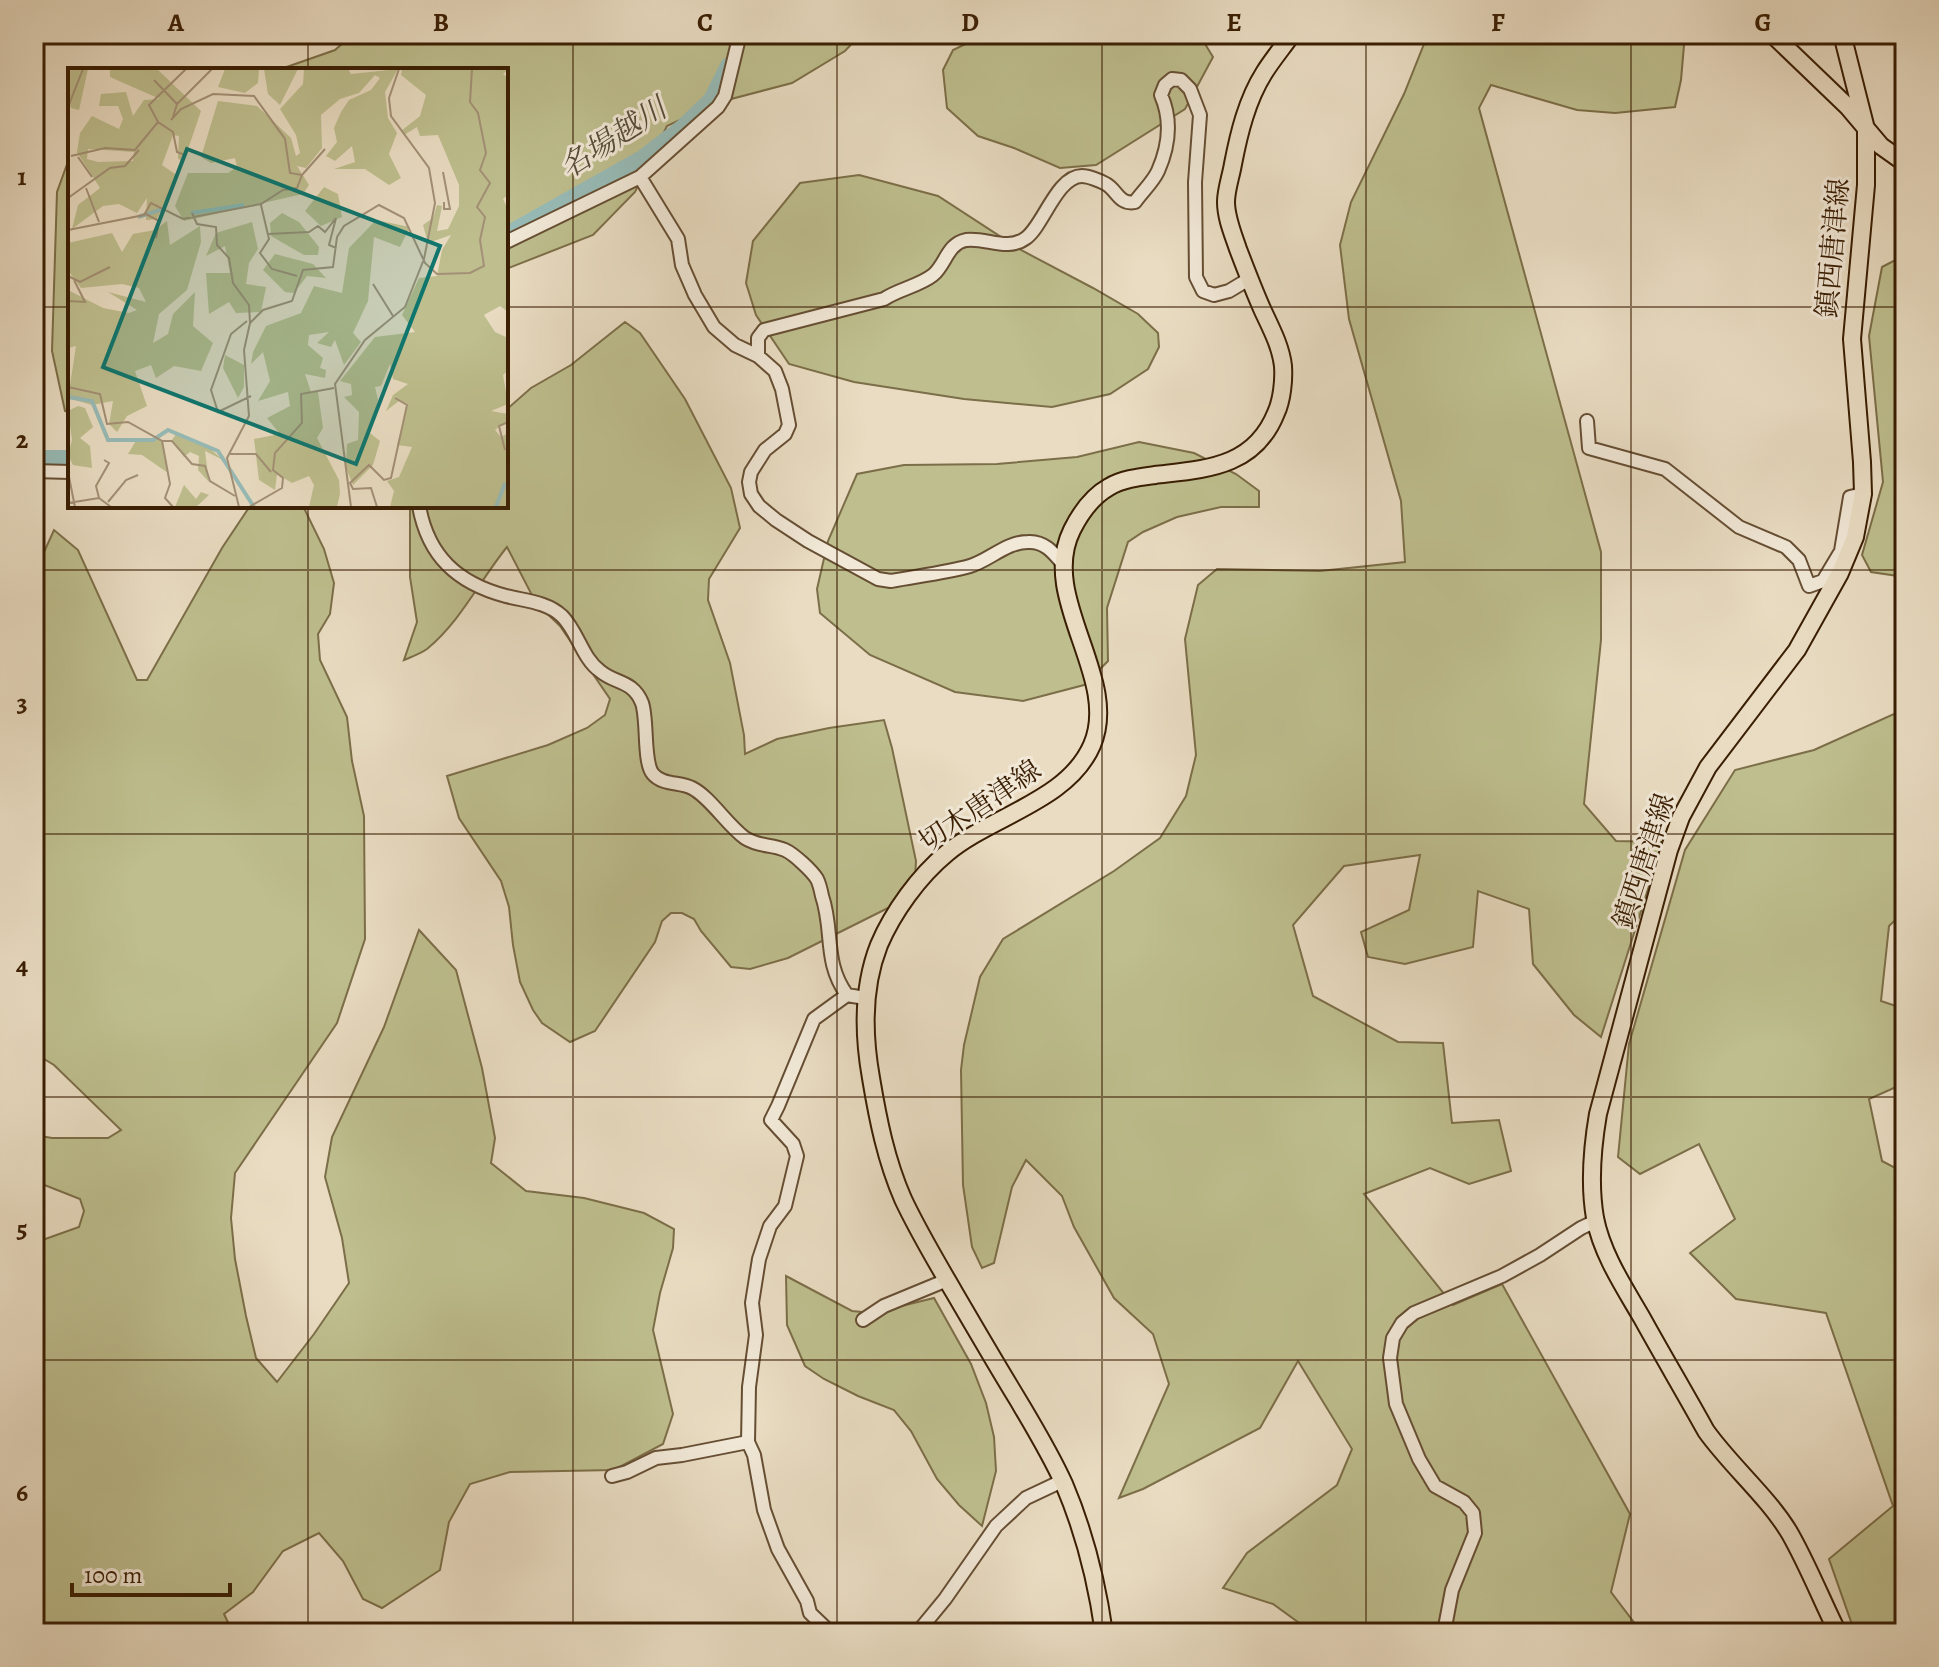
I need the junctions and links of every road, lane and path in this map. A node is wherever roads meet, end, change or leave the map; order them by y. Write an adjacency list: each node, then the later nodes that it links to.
1 (740, 34): 7 (street)
2 (1292, 34): 9 (main road, 切木唐津線)
3 (1772, 34): 5 (main road)
4 (1842, 34): 5 (main road, 鎮西唐津線)
5 (1866, 129): 6 (main road); 14 (main road, 鎮西唐津線)
6 (1905, 163)
7 (640, 177): 8 (street); 10 (street)
8 (508, 241)
9 (1249, 279): 10 (street); 16 (main road, 切木唐津線)
10 (758, 356): 16 (street)
11 (1587, 421): 14 (street)
12 (34, 471): 13 (street)
13 (68, 472)
14 (1863, 494): 19 (main road, 鎮西唐津線)
15 (419, 508): 17 (street)
16 (1063, 564): 18 (main road, 切木唐津線)
17 (847, 995): 18 (street); 22 (street)
18 (865, 998): 20 (main road, 切木唐津線)
19 (1596, 1221): 28 (street); 29 (main road, 鎮西唐津線)
20 (947, 1280): 21 (street); 24 (main road, 切木唐津線)
21 (863, 1320)
22 (748, 1442): 23 (street); 25 (street)
23 (612, 1476)
24 (1062, 1481): 26 (street); 27 (main road, 切木唐津線)
25 (831, 1633)
26 (917, 1633)
27 (1104, 1633)
28 (1446, 1633)
29 (1838, 1633)

